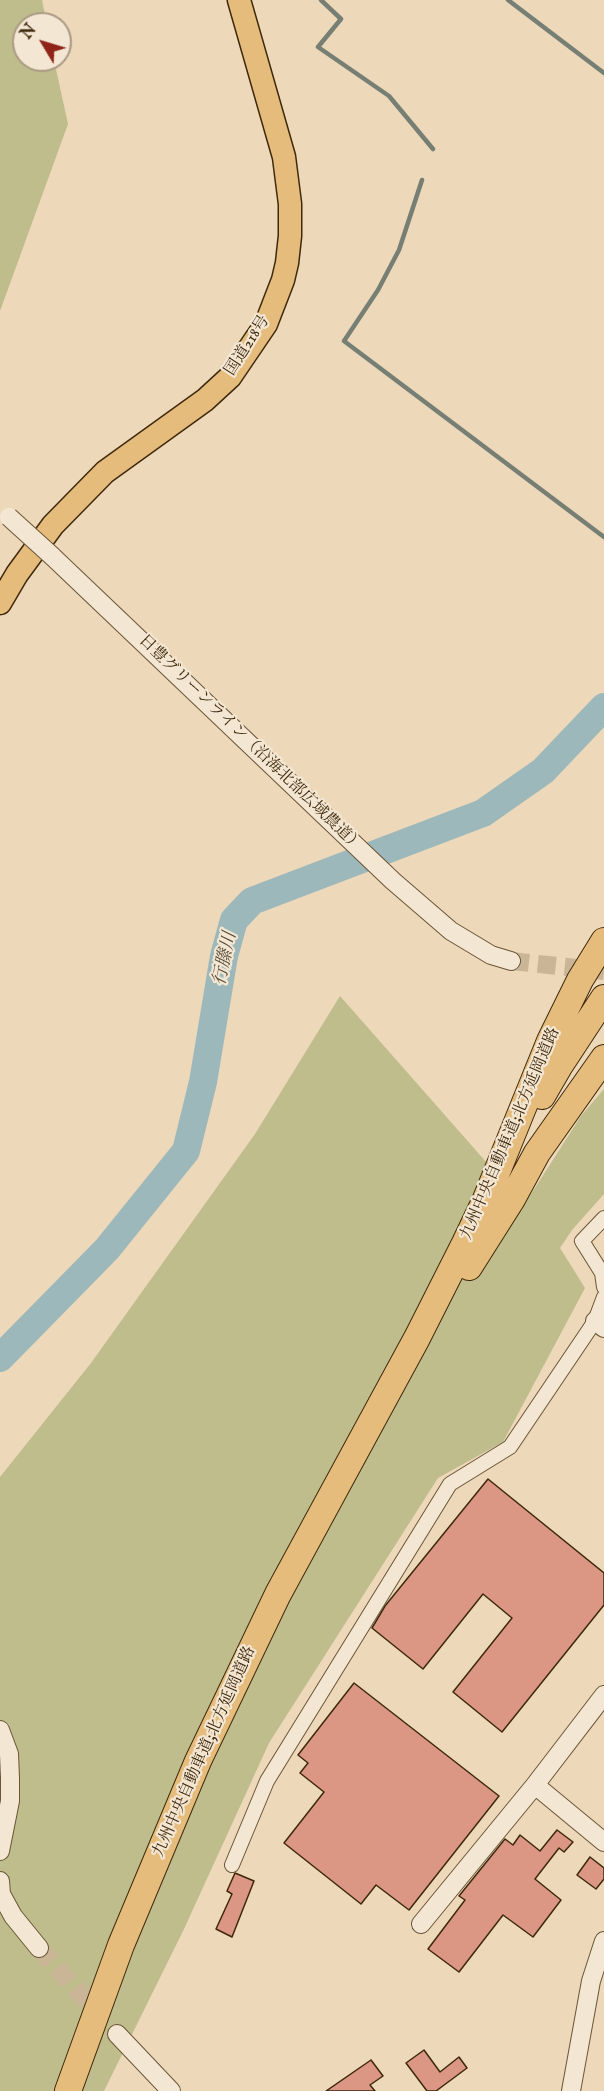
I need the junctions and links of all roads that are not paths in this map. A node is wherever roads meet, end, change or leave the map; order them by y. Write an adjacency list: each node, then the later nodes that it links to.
1 (239, 0): 3 (highway, 国道218号)
2 (4, 512): 5 (street, 日豊グリーンライン（沿海北部広域農道）, bridge)
3 (0, 603)
4 (604, 941): 9 (highway, 九州中央自動車道;北方延岡道路)
5 (512, 961)
6 (604, 998): 9 (highway)
7 (604, 1058): 10 (highway, 九州中央自動車道;北方延岡道路)
8 (604, 1071): 10 (highway)
9 (486, 1199): 15 (highway, 九州中央自動車道;北方延岡道路)
10 (512, 1199): 15 (highway, 九州中央自動車道;北方延岡道路)
11 (604, 1218): 12 (street)
12 (604, 1287)
13 (604, 1297): 14 (street)
14 (599, 1325): 21 (street)
15 (370, 1425): 27 (highway, 九州中央自動車道;北方延岡道路)
16 (604, 1695): 18 (street)
17 (0, 1730): 20 (street)
18 (535, 1785): 19 (street); 23 (street)
19 (604, 1842)
20 (0, 1851)
21 (232, 1865)
22 (0, 1881): 25 (street)
23 (421, 1924)
24 (604, 1941): 29 (street)
25 (39, 1947)
26 (117, 2034): 28 (street)
27 (68, 2091)
28 (171, 2091)
29 (571, 2091)

